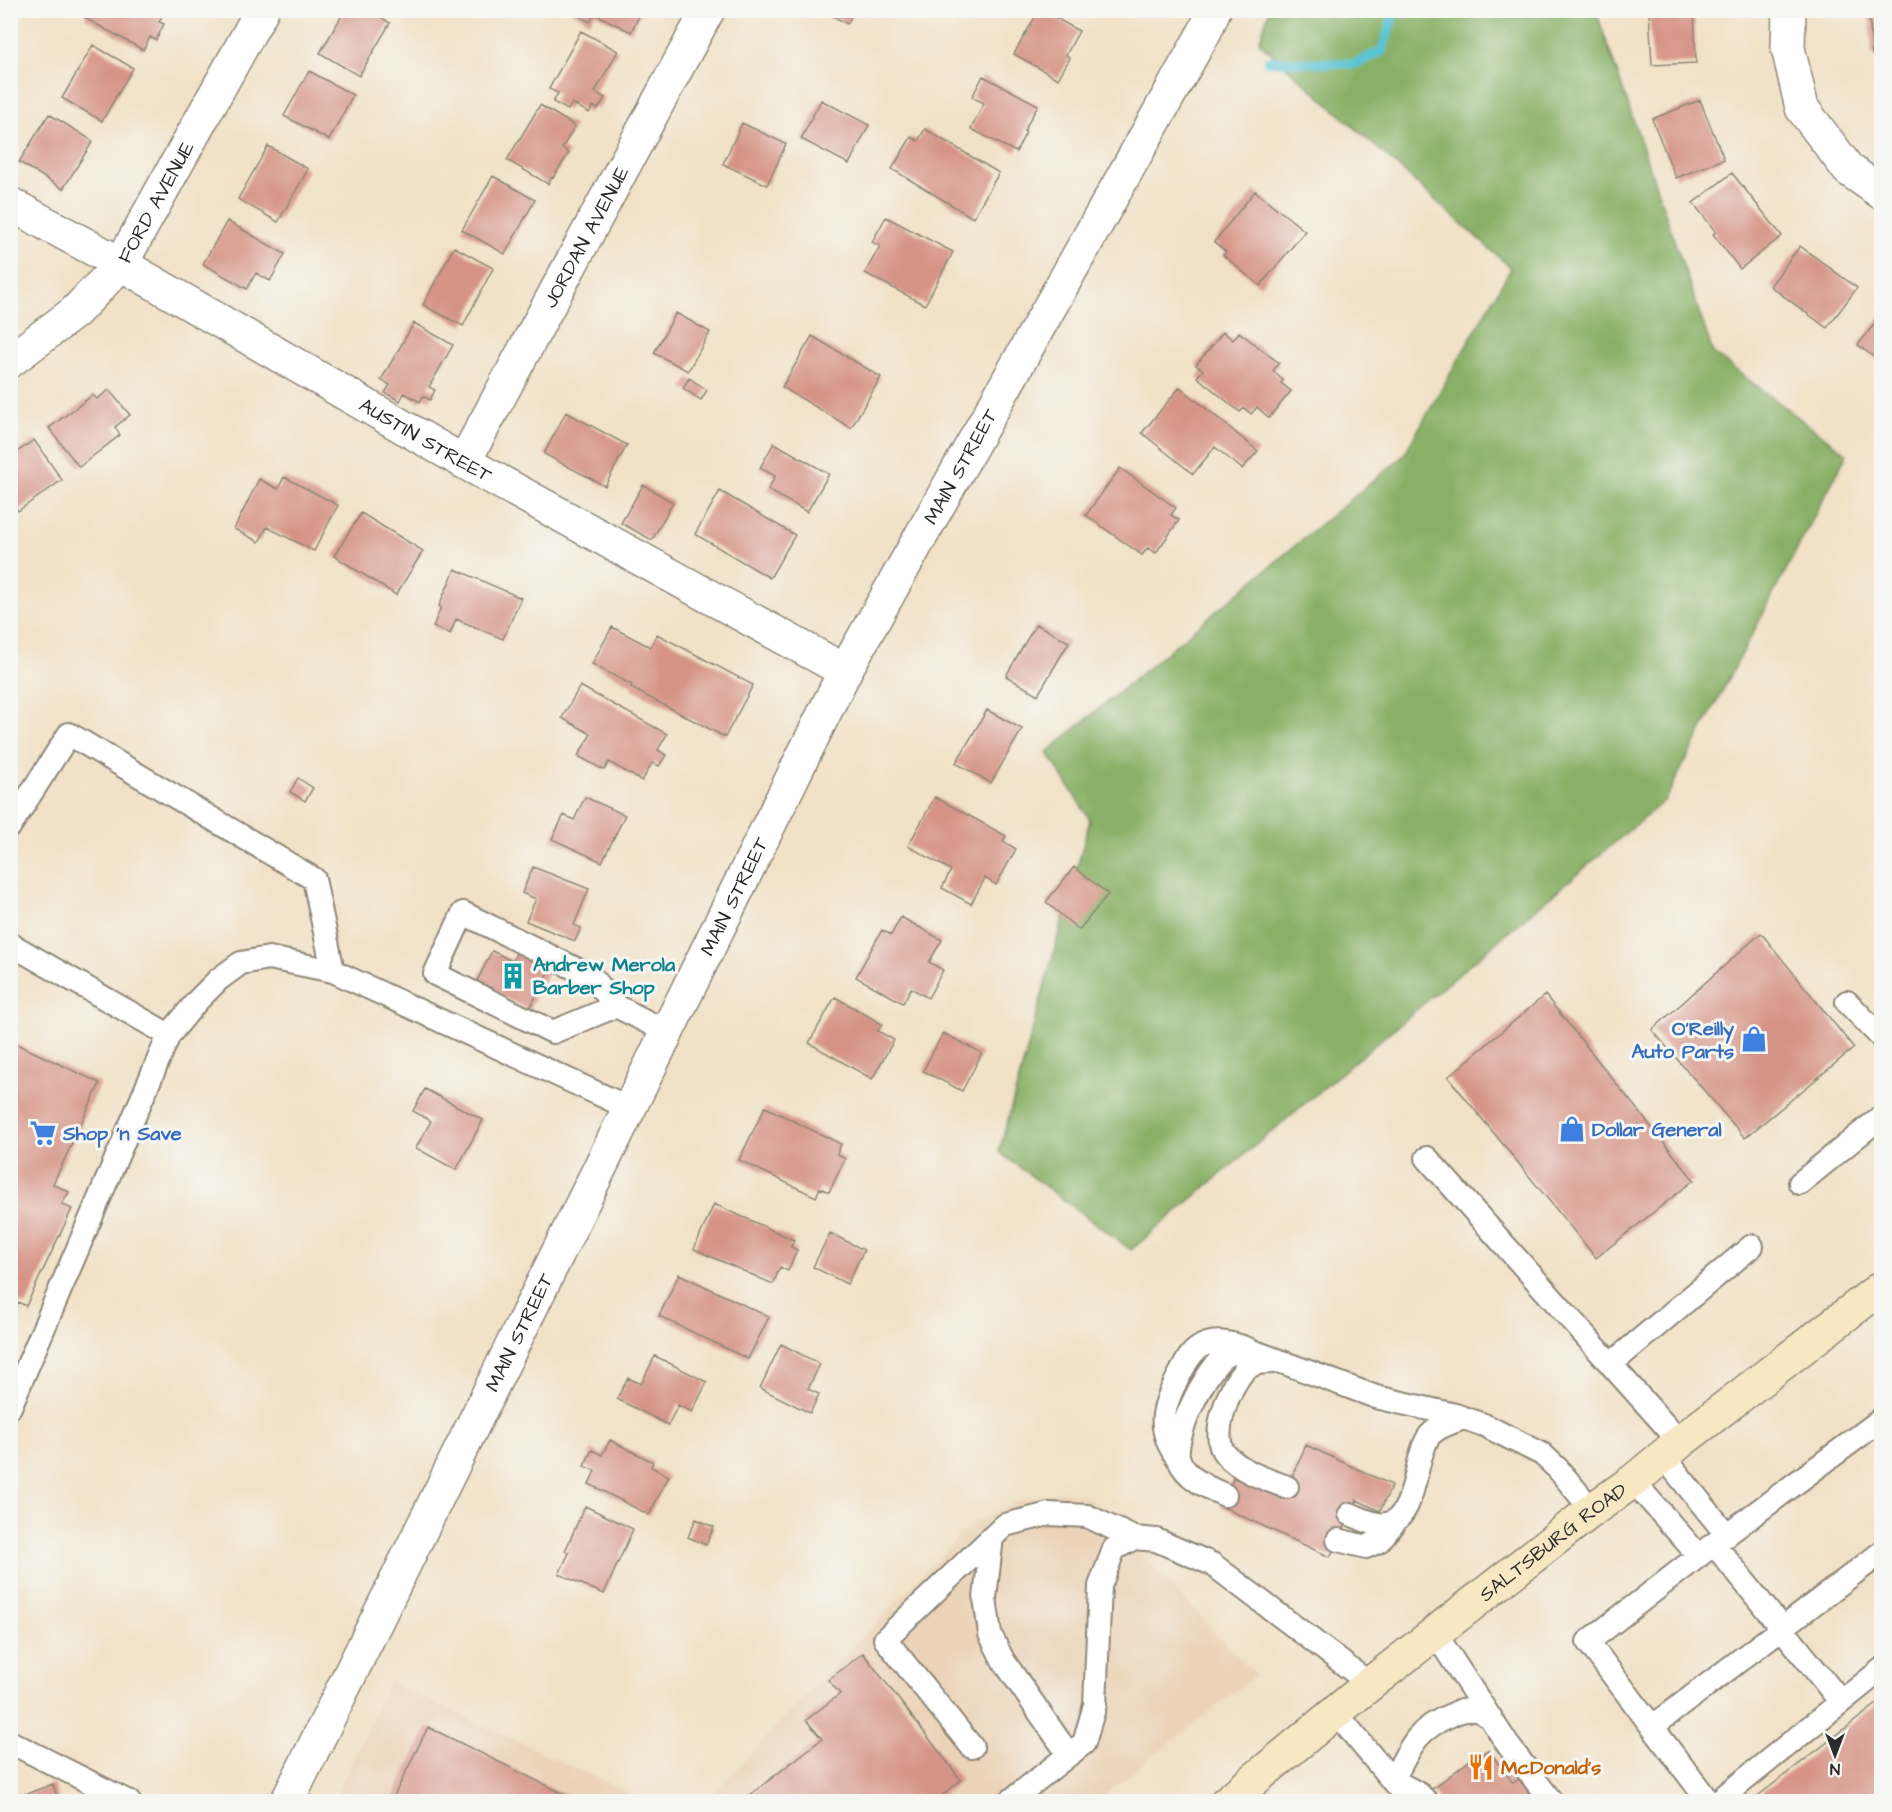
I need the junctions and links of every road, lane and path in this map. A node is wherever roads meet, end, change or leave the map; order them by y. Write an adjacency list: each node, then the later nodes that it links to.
1 (262, 10): 7 (street, FORD AVENUE)
2 (708, 10): 9 (street, JORDAN AVENUE)
3 (1214, 10): 10 (street, MAIN STREET)
4 (1789, 10): 5 (street)
5 (1881, 193)
6 (10, 204): 7 (street, AUSTIN STREET)
7 (121, 264): 8 (street, FORD AVENUE); 9 (street, AUSTIN STREET)
8 (10, 360)
9 (464, 462): 10 (street, AUSTIN STREET)
10 (845, 671): 16 (street, MAIN STREET)
11 (10, 826): 13 (lane)
12 (10, 944): 17 (lane)
13 (333, 971): 17 (lane); 19 (lane)
14 (1847, 1002): 18 (lane)
15 (616, 1006): 15 (lane); 16 (lane)
16 (667, 1032): 19 (street, MAIN STREET)
17 (169, 1035): 27 (lane)
18 (1881, 1038)
19 (629, 1108): 56 (street, MAIN STREET)
20 (1881, 1116): 22 (lane)
21 (1427, 1158): 26 (lane)
22 (1800, 1183)
23 (1752, 1246): 26 (lane)
24 (1880, 1292): 30 (main road, SALTSBURG ROAD)
25 (1281, 1362): 28 (lane); 32 (lane); 33 (lane)
26 (1611, 1364): 30 (lane)
27 (10, 1407)
28 (1464, 1418): 34 (lane); 36 (lane)
29 (1881, 1419): 40 (lane)
30 (1672, 1449): 31 (main road, SALTSBURG ROAD); 40 (lane)
31 (1633, 1481): 34 (main road, SALTSBURG ROAD); 40 (lane)
32 (1287, 1487)
33 (1225, 1495)
34 (1592, 1510): 43 (main road, SALTSBURG ROAD)
35 (1350, 1514): 36 (lane)
36 (1397, 1519): 39 (lane)
37 (992, 1537): 38 (lane); 51 (lane); 52 (lane)
38 (1134, 1538): 45 (lane); 52 (lane)
39 (1338, 1540)
40 (1713, 1545): 42 (lane); 49 (lane)
41 (1881, 1552): 42 (lane)
42 (1782, 1628): 46 (lane); 49 (lane)
43 (1435, 1633): 45 (main road, SALTSBURG ROAD); 48 (lane)
44 (1881, 1669): 46 (lane)
45 (1370, 1684): 47 (main road, SALTSBURG ROAD)
46 (1841, 1702): 62 (lane)
47 (1336, 1713): 53 (lane); 54 (main road, SALTSBURG ROAD)
48 (1491, 1718): 53 (lane); 60 (lane)
49 (1652, 1727): 61 (lane)
50 (10, 1742): 55 (lane)
51 (972, 1747)
52 (1069, 1755): 57 (lane)
53 (1393, 1780): 58 (lane); 59 (lane)
54 (1234, 1800)
55 (129, 1802)
56 (287, 1802)
57 (1009, 1802)
58 (1408, 1802)
59 (1427, 1802)
60 (1552, 1802)
61 (1709, 1802)
62 (1717, 1802)

